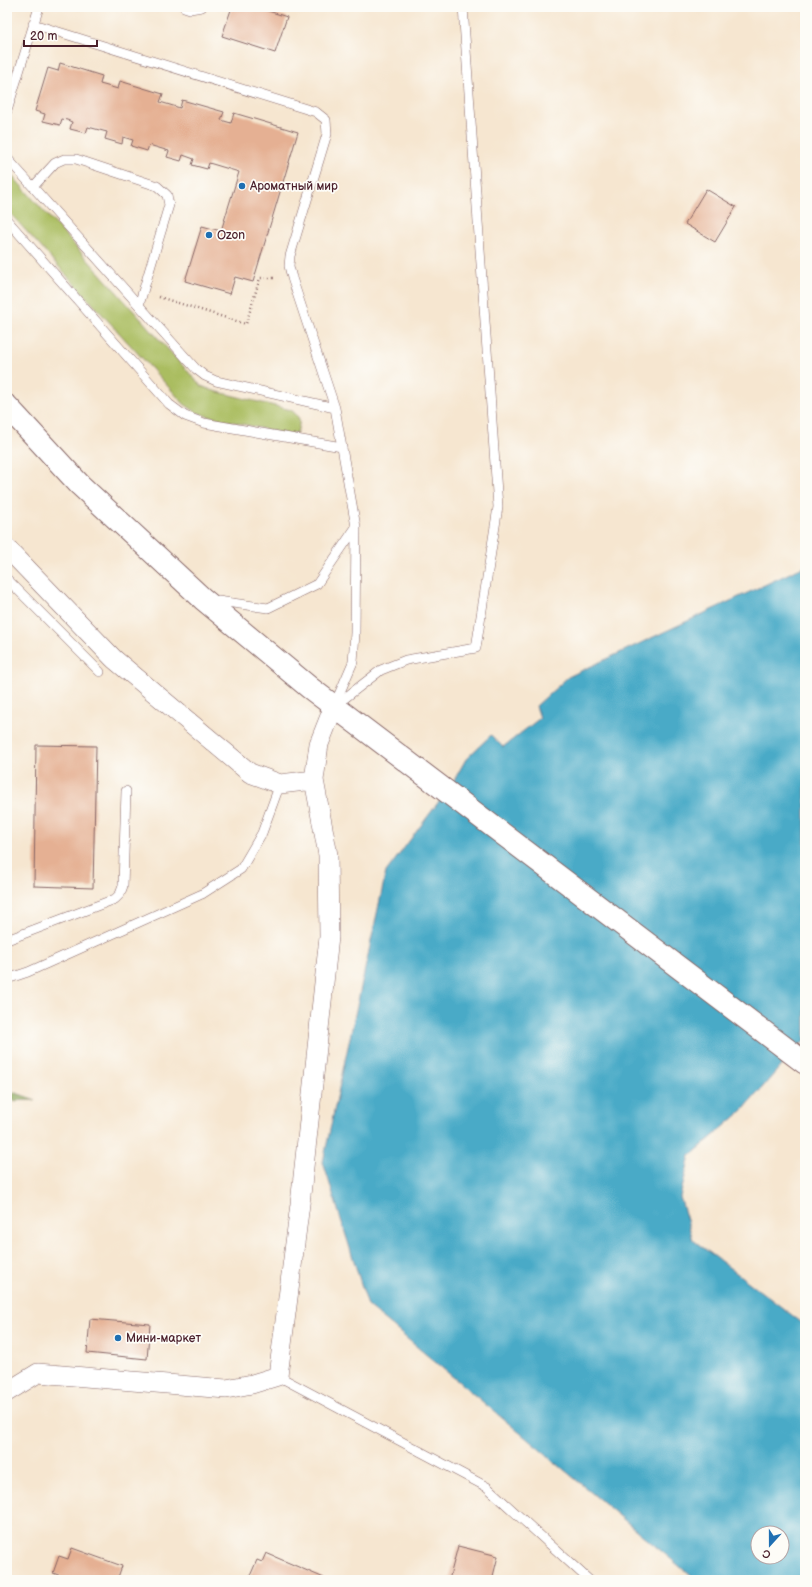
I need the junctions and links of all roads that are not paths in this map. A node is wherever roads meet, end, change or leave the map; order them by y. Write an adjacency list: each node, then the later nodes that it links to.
1 (39, 7): 5 (lane)
2 (184, 7): 3 (lane)
3 (202, 7)
4 (463, 7): 20 (lane)
5 (34, 24): 6 (lane); 13 (lane)
6 (9, 100): 7 (lane)
7 (7, 111)
8 (7, 158): 9 (lane)
9 (33, 187): 11 (lane); 11 (lane)
10 (7, 220): 14 (lane)
11 (139, 305): 13 (lane)
12 (7, 406): 18 (main road)
13 (335, 408): 14 (lane)
14 (342, 447): 15 (lane)
15 (356, 527): 18 (lane); 20 (lane)
16 (7, 548): 22 (street)
17 (7, 579): 19 (lane)
18 (203, 599): 20 (main road)
19 (100, 672)
20 (334, 706): 21 (street); 26 (main road)
21 (314, 780): 22 (street); 27 (street)
22 (280, 784): 25 (lane)
23 (126, 791): 24 (lane)
24 (7, 940)
25 (7, 980)
26 (805, 1063)
27 (278, 1376): 28 (street); 29 (lane)
28 (7, 1392)
29 (590, 1580)

